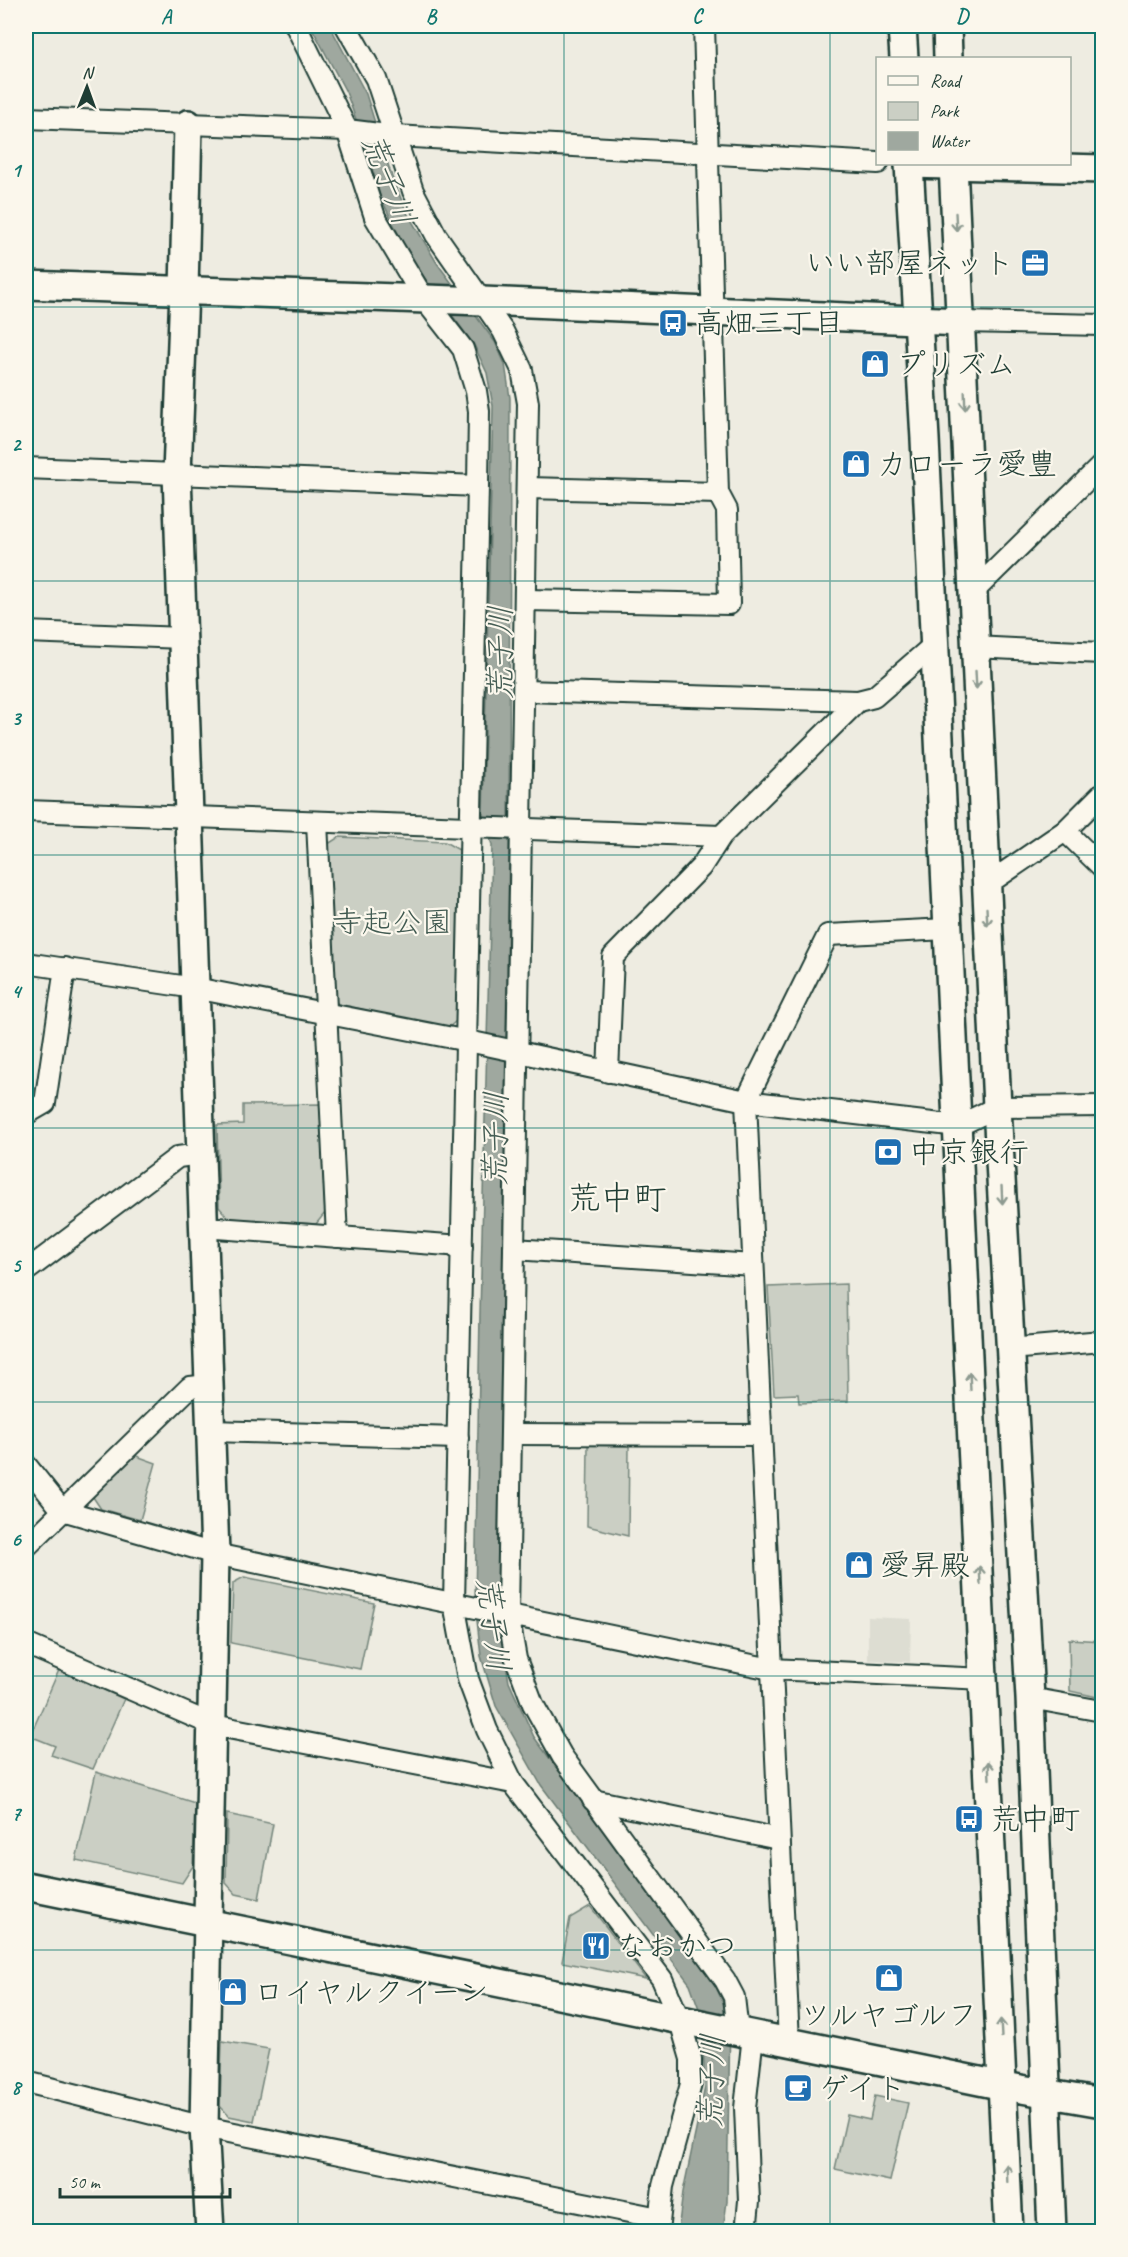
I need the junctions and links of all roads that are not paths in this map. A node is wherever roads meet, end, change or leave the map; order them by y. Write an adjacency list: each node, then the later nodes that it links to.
1 (296, 26): 10 (street)
2 (346, 26): 11 (street)
3 (704, 26): 12 (street)
4 (902, 26): 6 (street)
5 (947, 26): 7 (street)
6 (904, 57)
7 (948, 57)
8 (26, 118): 9 (street)
9 (188, 124): 10 (street); 19 (street)
10 (351, 130): 11 (street); 20 (street)
11 (391, 136): 12 (street); 21 (street)
12 (708, 152): 13 (street); 22 (street)
13 (876, 162)
14 (904, 165): 23 (street)
15 (953, 165): 24 (street, one-way to 24)
16 (983, 165): 17 (street)
17 (1102, 169)
18 (26, 285): 19 (street)
19 (184, 291): 20 (street); 27 (street)
20 (430, 299): 21 (street); 29 (street)
21 (479, 301): 22 (street); 30 (street)
22 (713, 310): 23 (street); 31 (street)
23 (919, 318): 24 (street); 36 (street)
24 (962, 322): 25 (street); 32 (street, one-way to 32)
25 (1102, 325)
26 (26, 468): 27 (street)
27 (177, 474): 29 (street); 35 (street)
28 (1098, 476): 32 (street)
29 (478, 486): 45 (street)
30 (528, 488): 31 (street); 33 (street)
31 (718, 493): 33 (street)
32 (972, 593): 37 (street)
33 (526, 600): 39 (street)
34 (26, 632): 35 (street)
35 (183, 638): 43 (street)
36 (935, 644): 40 (street); 51 (street)
37 (974, 646): 38 (street); 50 (street, one-way to 50)
38 (1102, 653)
39 (524, 691): 40 (street); 46 (street)
40 (858, 701): 48 (street)
41 (1102, 794): 47 (street)
42 (26, 811): 43 (street)
43 (189, 817): 44 (street); 54 (street)
44 (317, 822): 45 (street); 55 (street)
45 (475, 828): 46 (street); 56 (street)
46 (518, 829): 48 (street); 57 (street)
47 (1065, 831): 49 (street); 50 (street)
48 (722, 836): 58 (street)
49 (1102, 867)
50 (986, 885): 61 (street, one-way to 61)
51 (947, 929): 59 (street); 63 (street)
52 (26, 963): 53 (street)
53 (65, 968): 54 (street); 62 (street)
54 (195, 988): 55 (street); 64 (street)
55 (325, 1014): 56 (street); 66 (street)
56 (474, 1043): 57 (street); 67 (street)
57 (514, 1051): 58 (street); 68 (street)
58 (608, 1072): 59 (street)
59 (746, 1101): 63 (street); 69 (street)
60 (1102, 1106): 61 (street)
61 (997, 1107): 63 (street); 72 (street, one-way to 72)
62 (26, 1114)
63 (958, 1126): 86 (street, one-way to 63)
64 (200, 1154): 65 (street); 70 (street)
65 (203, 1227): 66 (street); 73 (street)
66 (337, 1237): 67 (street)
67 (462, 1246): 77 (street)
68 (514, 1249): 69 (street); 75 (street)
69 (753, 1265): 76 (street)
70 (26, 1271)
71 (1102, 1341): 72 (street)
72 (1010, 1349): 87 (street)
73 (209, 1385): 74 (street); 79 (street)
74 (211, 1431): 77 (street); 81 (street)
75 (511, 1434): 76 (street); 83 (street)
76 (761, 1435): 85 (street)
77 (458, 1438): 82 (street)
78 (26, 1465): 79 (street)
79 (62, 1510): 80 (street); 81 (street)
80 (26, 1547)
81 (215, 1554): 82 (street); 89 (street)
82 (461, 1604): 83 (street); 90 (street)
83 (505, 1613): 85 (street); 91 (street)
84 (26, 1644): 89 (street)
85 (771, 1669): 86 (street); 92 (street)
86 (985, 1679): 99 (street, one-way to 86)
87 (1030, 1698): 88 (street); 100 (street)
88 (1102, 1711)
89 (213, 1725): 90 (street); 94 (street)
90 (513, 1783): 95 (street)
91 (593, 1800): 92 (street); 96 (street)
92 (779, 1839): 97 (street)
93 (26, 1886): 94 (street)
94 (208, 1924): 95 (street); 102 (street)
95 (688, 2022): 96 (street); 103 (street)
96 (746, 2034): 97 (street); 105 (street)
97 (789, 2042): 99 (street)
98 (26, 2082): 102 (street)
99 (1004, 2086): 100 (street); 106 (street, one-way to 99)
100 (1045, 2094): 101 (street); 107 (street)
101 (1102, 2103)
102 (204, 2127): 103 (street); 104 (street)
103 (659, 2225)
104 (210, 2232)
105 (746, 2232)
106 (1010, 2232)
107 (1052, 2232)

